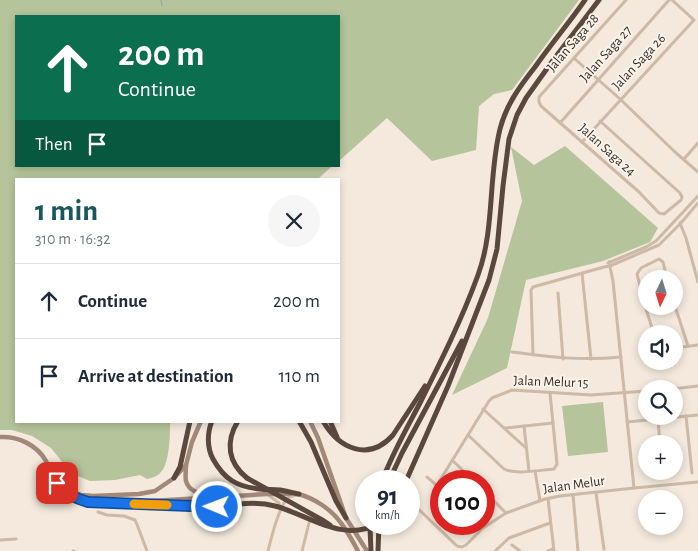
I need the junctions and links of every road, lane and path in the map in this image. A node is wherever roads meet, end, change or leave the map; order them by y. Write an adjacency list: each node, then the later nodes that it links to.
1 (585, 0): 37 (highway)
2 (599, 0): 28 (highway)
3 (626, 0): 5 (street, Jalan Saga 28)
4 (671, 0): 6 (street, Jalan Saga 27); 7 (street, Jalan Saga 26)
5 (575, 58): 6 (street); 8 (street, Jalan Saga 28)
6 (598, 79): 7 (street); 10 (street, Jalan Saga 27)
7 (620, 99): 9 (street, Jalan Saga 26); 13 (street)
8 (539, 102): 10 (street, Jalan Saga 24)
9 (600, 121): 11 (street, Jalan Saga 26); 11 (street, Jalan Saga 24)
10 (560, 123): 11 (street, Jalan Saga 24)
11 (582, 142)
12 (698, 143): 13 (street)
13 (684, 159): 14 (street)
14 (698, 172)
15 (698, 196): 17 (street)
16 (698, 203): 18 (street)
17 (676, 220): 18 (street); 19 (street)
18 (680, 224): 21 (street); 25 (street)
19 (609, 262): 20 (street); 21 (street)
20 (604, 266): 21 (street); 24 (street)
21 (610, 266): 34 (street)
22 (640, 270): 23 (street)
23 (665, 270)
24 (582, 273): 33 (street); 36 (street)
25 (698, 282)
26 (558, 293): 35 (street)
27 (678, 315): 30 (street)
28 (474, 318): 68 (highway); 69 (highway)
29 (698, 345): 30 (street)
30 (688, 346): 31 (street)
31 (683, 347)
32 (512, 352): 33 (street)
33 (533, 355): 35 (street)
34 (621, 357): 36 (street); 42 (street)
35 (563, 358): 36 (street)
36 (591, 360)
37 (438, 367): 62 (highway); 67 (highway)
38 (698, 386): 39 (street)
39 (683, 388)
40 (638, 392): 42 (street, Jalan Melur 15)
41 (550, 393): 42 (street, Jalan Melur 15); 43 (street, Jalan Melur 15); 57 (street)
42 (624, 393): 48 (street)
43 (483, 409): 59 (street); 60 (street, Jalan Melur 15)
44 (698, 415): 46 (street)
45 (683, 416): 46 (street)
46 (686, 416): 74 (street)
47 (638, 421): 48 (street)
48 (626, 422): 79 (street)
49 (190, 423): 76 (highway)
50 (200, 423): 65 (street)
51 (211, 423): 82 (highway)
52 (237, 423): 98 (highway, bridge)
53 (299, 423): 93 (highway)
54 (311, 423): 93 (street)
55 (324, 423): 62 (highway)
56 (331, 423): 62 (highway)
57 (553, 423): 58 (street); 73 (street)
58 (524, 426): 59 (street); 63 (street)
59 (504, 428): 63 (street)
60 (468, 435): 64 (street, Jalan Melur 15); 72 (street)
61 (0, 437): 66 (street)
62 (340, 441)
63 (526, 448): 72 (street)
64 (453, 461): 70 (street, Jalan Melur 15); 71 (street)
65 (186, 465): 76 (street); 84 (street)
66 (49, 469): 76 (street); 88 (street)
67 (387, 470)
68 (394, 470)
69 (411, 470)
70 (447, 470)
71 (462, 470)
72 (529, 471): 73 (street)
73 (535, 471): 86 (street)
74 (692, 473)
75 (427, 477): 77 (street)
76 (174, 478)
77 (430, 479)
78 (698, 482): 79 (street, Jalan Melur)
79 (634, 488): 80 (street, Jalan Melur)
80 (596, 492): 83 (street, Jalan Melur); 107 (street)
81 (268, 494): 82 (street); 84 (street); 89 (street)
82 (299, 494): 89 (street); 112 (street)
83 (573, 495): 85 (street, Jalan Melur); 119 (street)
84 (219, 497): 88 (street)
85 (548, 498): 86 (street, Jalan Melur); 97 (street)
86 (540, 501): 92 (street, Jalan Melur)
87 (495, 502): 92 (street)
88 (112, 503): 98 (highway, bridge)
89 (280, 510): 110 (street)
90 (420, 510): 94 (street, Jalan Melur)
91 (98, 512): 109 (street)
92 (506, 513): 95 (street, Jalan Melur)
93 (346, 518): 113 (street)
94 (430, 520)
95 (495, 520)
96 (309, 523): 111 (street)
97 (550, 523): 108 (street); 116 (street)
98 (332, 527): 99 (highway, bridge)
99 (355, 531)
100 (370, 535): 114 (highway, bridge)
101 (378, 535): 115 (highway)
102 (446, 535): 103 (street, Jalan Melur)
103 (476, 535)
104 (16, 539): 105 (street)
105 (0, 540)
106 (512, 545): 117 (street)
107 (604, 549)
108 (553, 550): 118 (street)
109 (147, 551)
110 (268, 551)
111 (302, 551)
112 (358, 551)
113 (367, 551)
114 (371, 551)
115 (378, 551)
116 (495, 551)
117 (520, 551)
118 (548, 551)
119 (578, 551)

